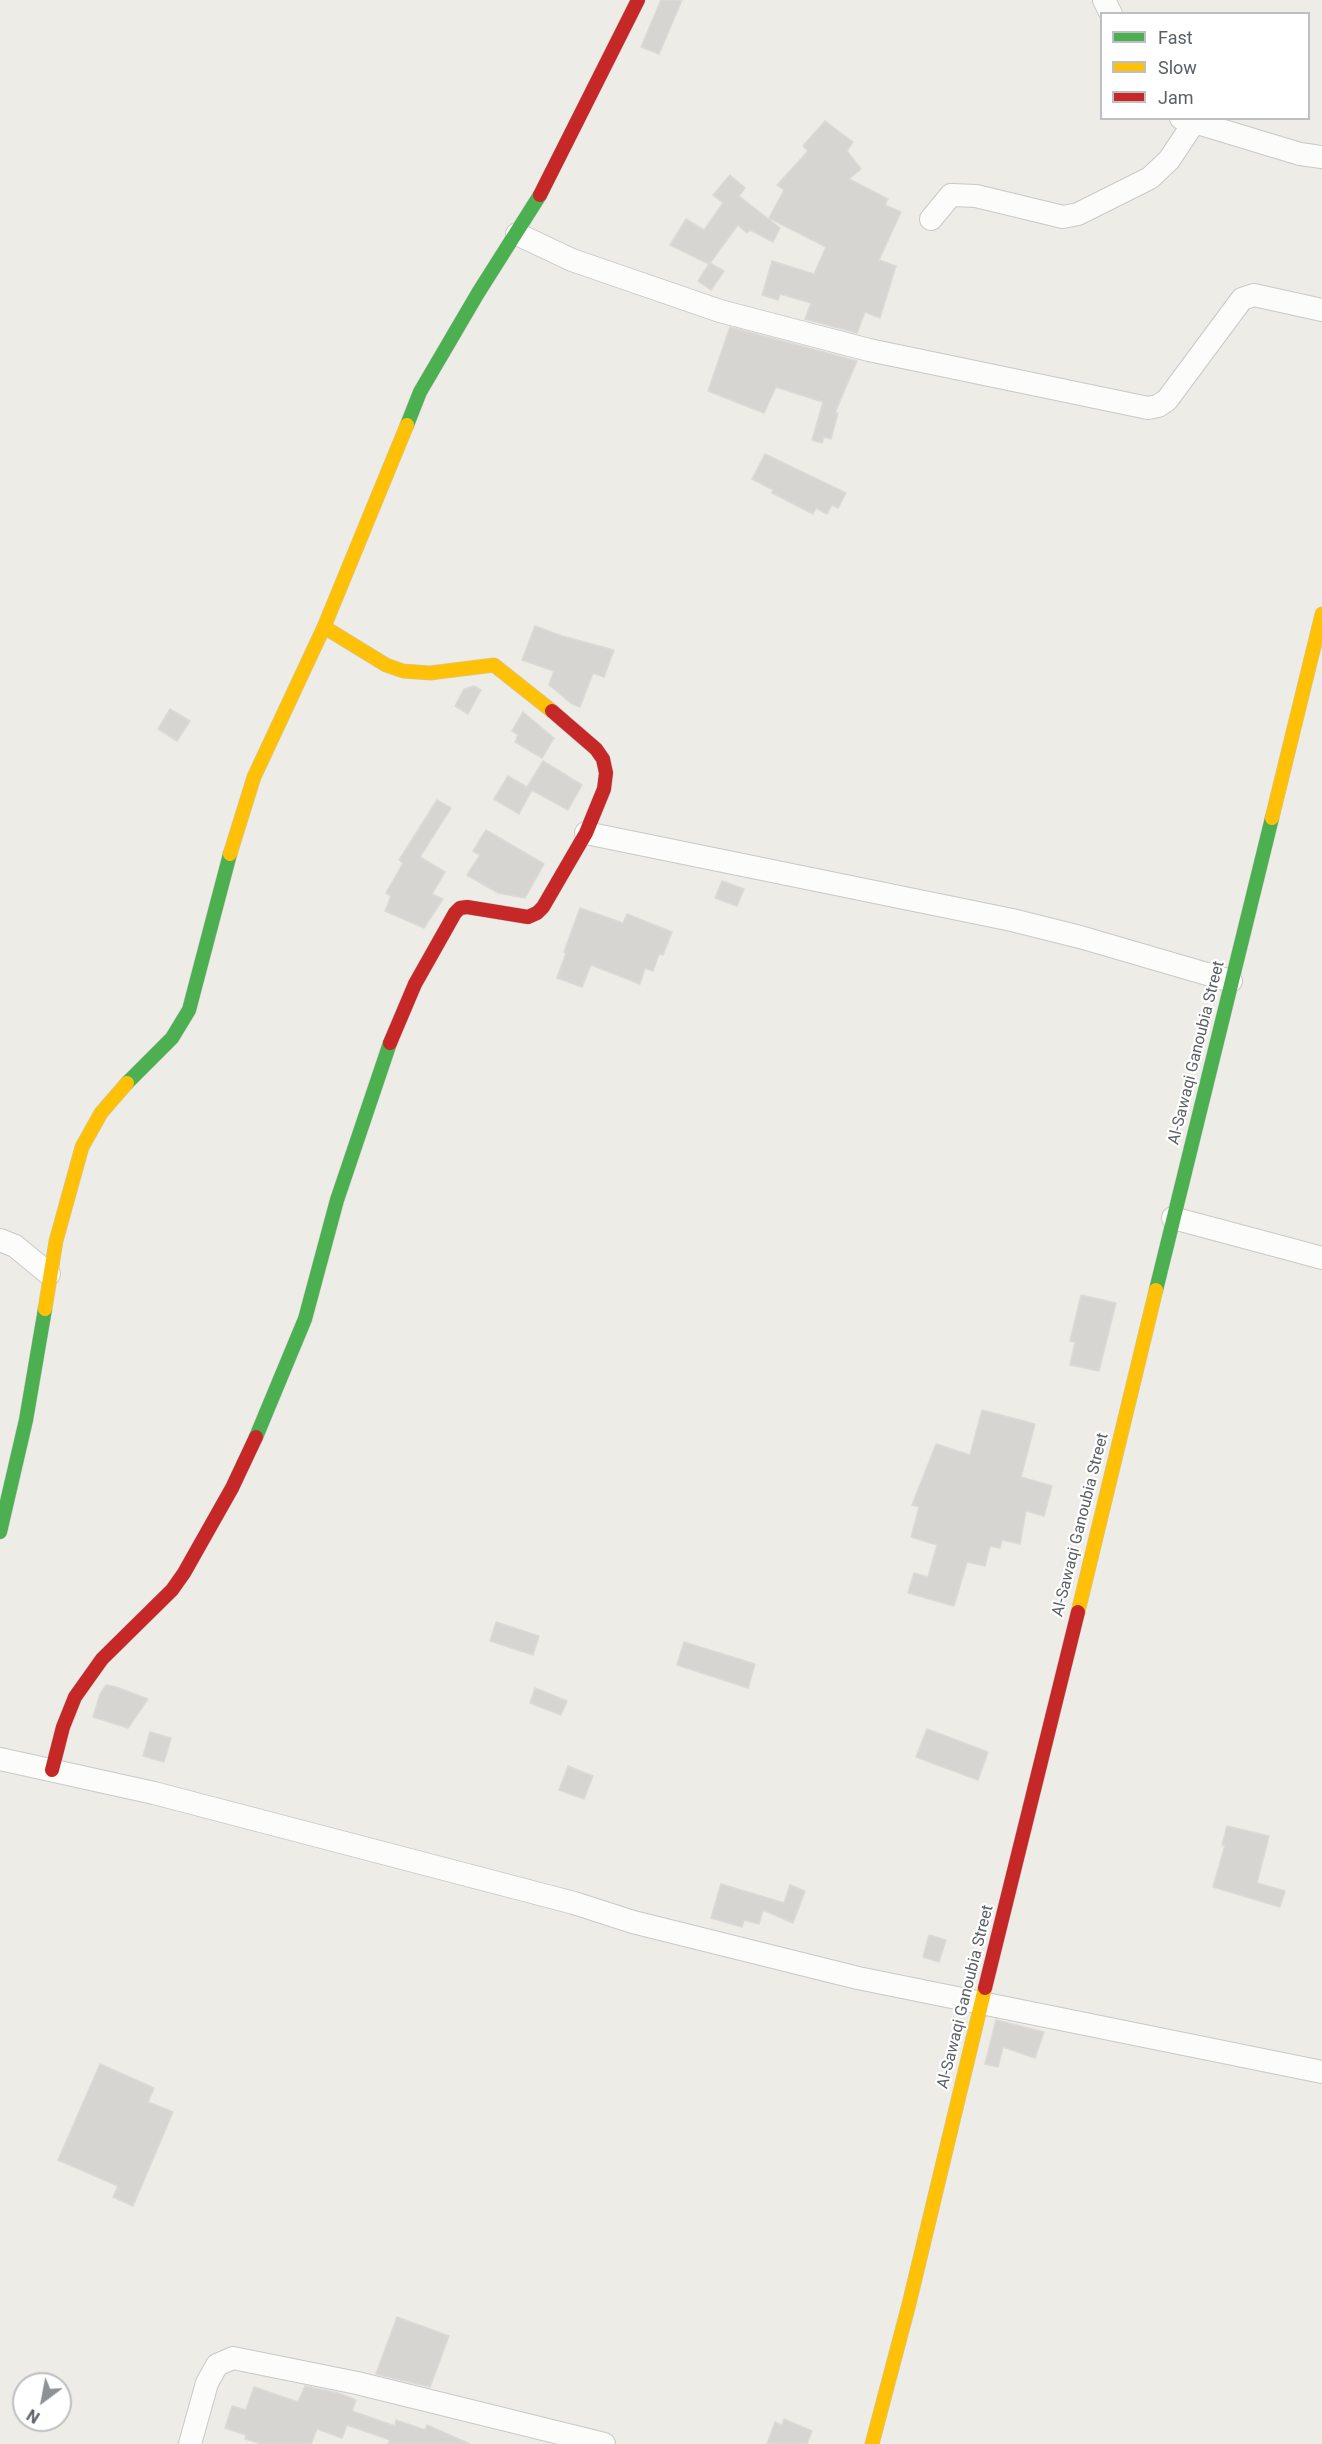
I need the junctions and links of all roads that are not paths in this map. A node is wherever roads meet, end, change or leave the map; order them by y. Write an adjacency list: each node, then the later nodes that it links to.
1 (638, 0): 5 (street)
2 (1187, 121): 3 (street); 4 (street)
3 (1322, 157)
4 (931, 219)
5 (517, 234): 6 (street); 8 (street)
6 (1322, 310)
7 (1322, 614): 10 (street, Al-Sawaqi Ganoubia Street)
8 (324, 627): 9 (street); 14 (street)
9 (586, 833): 10 (street); 17 (street)
10 (1232, 981): 11 (street, Al-Sawaqi Ganoubia Street)
11 (1173, 1218): 13 (street); 18 (street, Al-Sawaqi Ganoubia Street)
12 (0, 1240): 14 (street)
13 (1322, 1258)
14 (49, 1274): 15 (street)
15 (0, 1532)
16 (0, 1759): 17 (street)
17 (52, 1770): 18 (street)
18 (981, 2003): 19 (street); 22 (street, Al-Sawaqi Ganoubia Street)
19 (1322, 2072)
20 (190, 2444): 21 (street)
21 (604, 2444)
22 (872, 2444)

